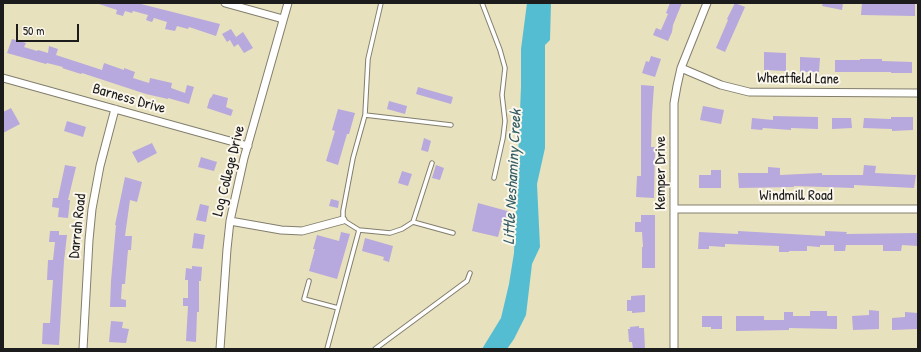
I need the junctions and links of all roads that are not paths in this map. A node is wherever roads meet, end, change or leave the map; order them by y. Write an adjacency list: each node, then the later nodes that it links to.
1 (226, 3): 6 (street)
2 (288, 3): 6 (street, Log College Drive)
3 (381, 3): 11 (lane)
4 (482, 3): 15 (lane)
5 (707, 3): 7 (street, Kemper Drive)
6 (283, 19): 13 (street, Log College Drive)
7 (681, 68): 9 (street, Wheatfield Lane); 16 (street, Kemper Drive)
8 (3, 78): 10 (street, Barness Drive)
9 (918, 93)
10 (115, 109): 13 (street, Barness Drive); 26 (street, Darrah Road)
11 (365, 115): 12 (lane); 18 (lane)
12 (452, 125)
13 (248, 146): 19 (street, Log College Drive)
14 (432, 163): 20 (lane)
15 (494, 178)
16 (674, 209): 17 (street, Windmill Road); 30 (street, Kemper Drive)
17 (918, 209)
18 (343, 220): 19 (street); 21 (lane)
19 (230, 221): 27 (street, Log College Drive)
20 (413, 222): 21 (lane); 22 (lane)
21 (359, 230): 25 (lane)
22 (453, 232)
23 (470, 273): 29 (lane)
24 (309, 281): 25 (lane)
25 (338, 308): 28 (lane)
26 (83, 349)
27 (220, 349)
28 (327, 349)
29 (375, 349)
30 (674, 349)

